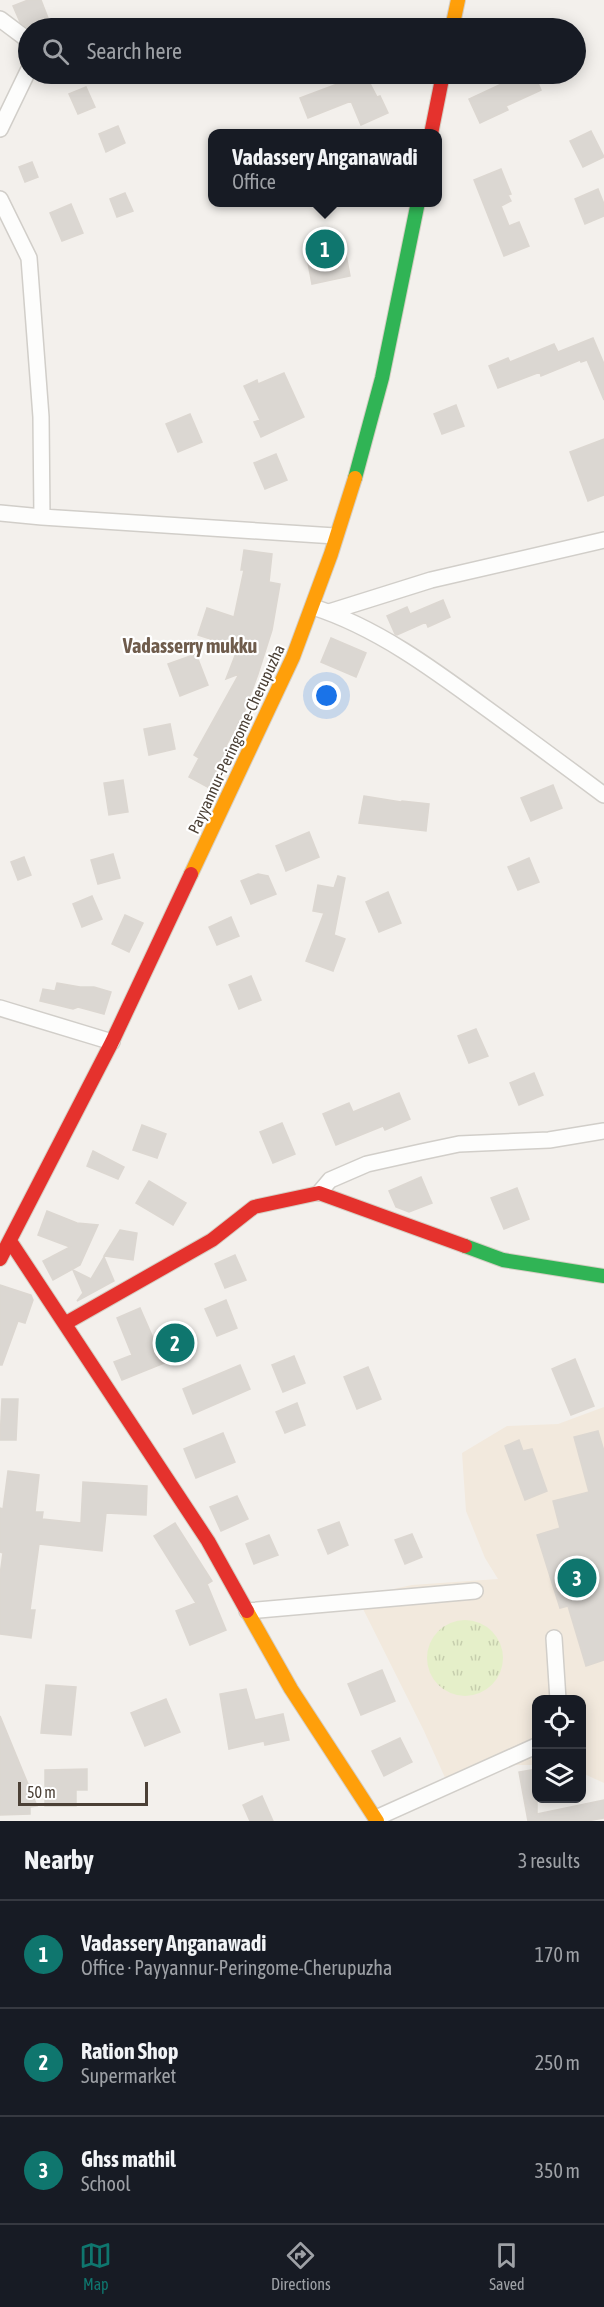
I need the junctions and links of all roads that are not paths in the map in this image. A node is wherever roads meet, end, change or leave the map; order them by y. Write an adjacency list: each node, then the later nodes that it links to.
1 (458, 0): 3 (street)
2 (0, 18): 4 (street)
3 (454, 18)
4 (18, 32)
5 (21, 84): 7 (street)
6 (441, 84): 8 (street)
7 (0, 129)
8 (432, 129)
9 (0, 199): 12 (street)
10 (417, 207): 13 (street, Payyannur-Peringome-Cherupuzha)
11 (0, 513): 12 (street)
12 (42, 517): 13 (street)
13 (335, 536): 15 (street, Payyannur-Peringome-Cherupuzha)
14 (604, 540): 16 (street)
15 (313, 607): 16 (street); 19 (street, Payyannur-Peringome-Cherupuzha)
16 (329, 612): 17 (street)
17 (604, 795)
18 (0, 1008): 19 (street)
19 (112, 1042): 22 (street, Payyannur-Peringome-Cherupuzha)
20 (604, 1131): 21 (street)
21 (319, 1193): 24 (street); 25 (street)
22 (10, 1241): 23 (street, Payyannur-Peringome-Cherupuzha); 25 (street)
23 (0, 1259)
24 (604, 1276)
25 (66, 1323): 27 (street)
26 (476, 1591): 27 (street)
27 (247, 1611): 31 (street)
28 (554, 1638): 29 (street)
29 (558, 1695)
30 (532, 1748): 31 (street)
31 (376, 1820)

